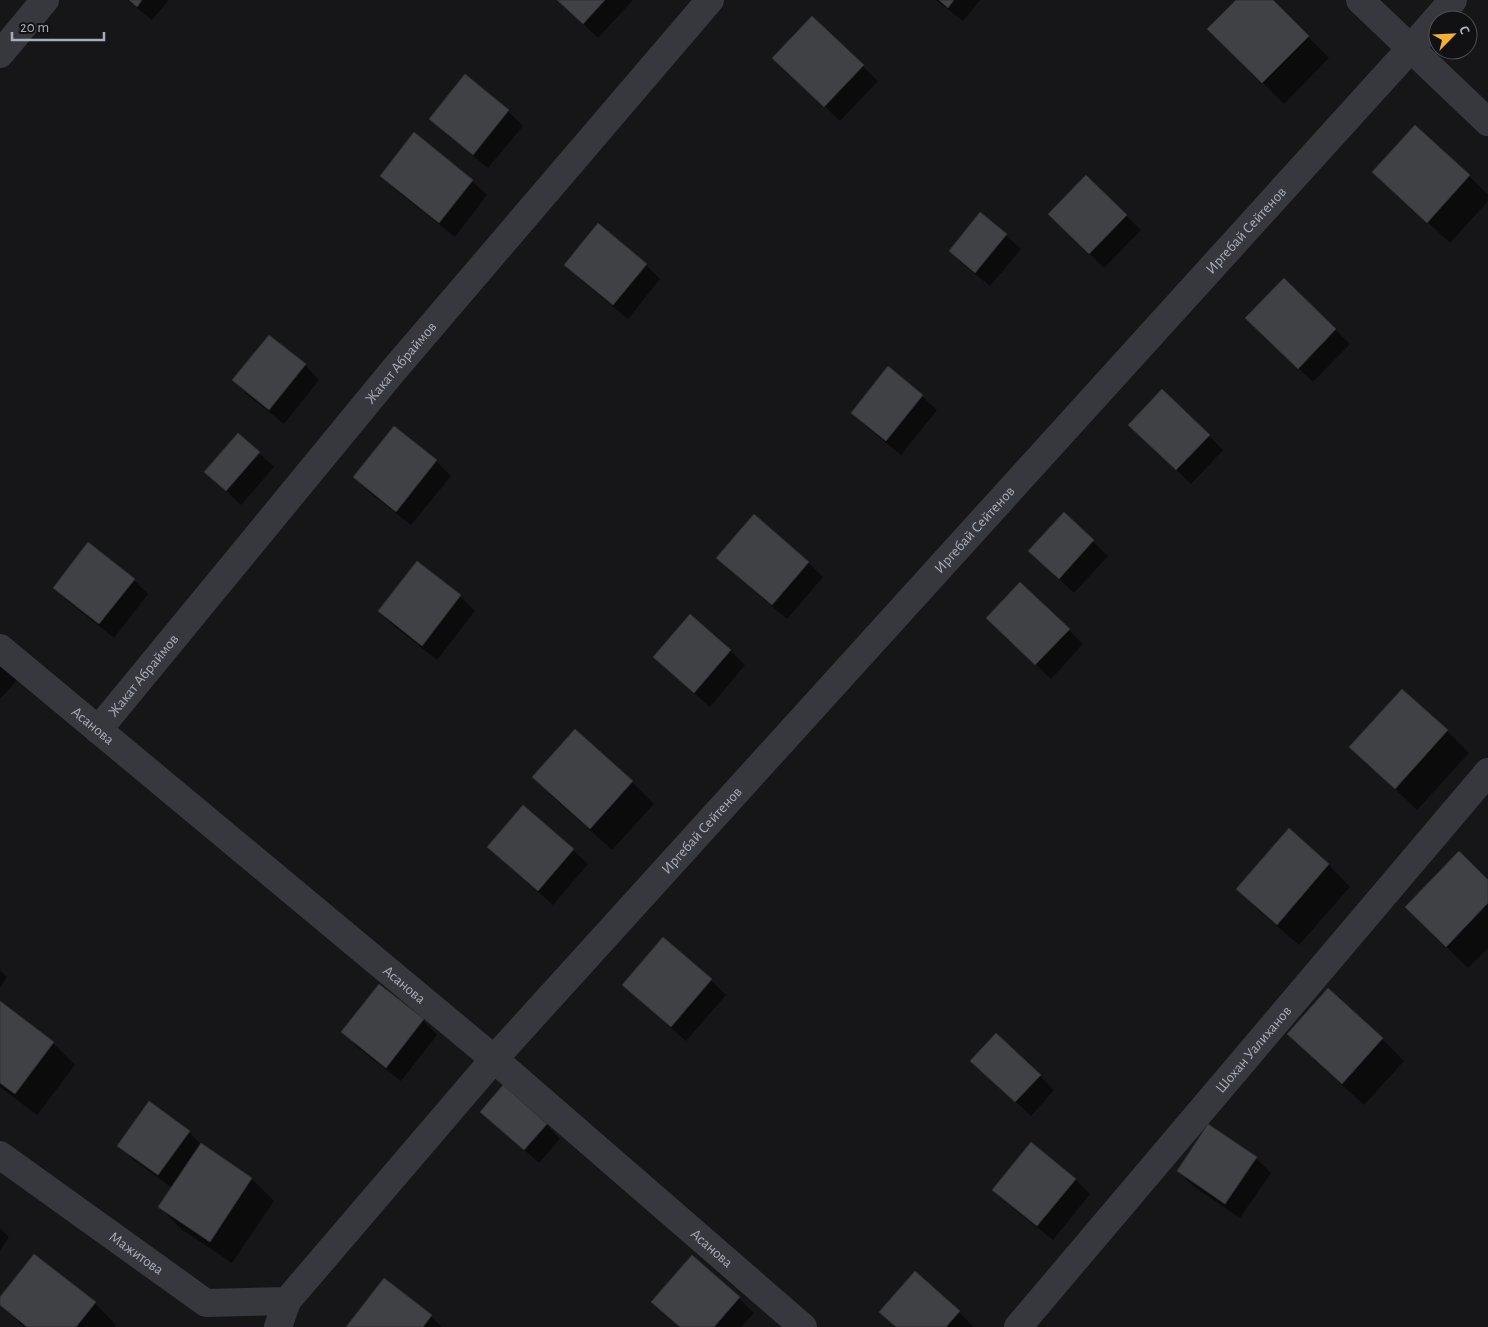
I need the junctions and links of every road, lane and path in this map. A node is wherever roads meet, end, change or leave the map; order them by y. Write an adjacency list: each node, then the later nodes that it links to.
1 (45, 0): 6 (street)
2 (710, 0): 9 (street, Жакат Абраймов)
3 (1360, 0): 5 (street)
4 (1453, 0): 5 (street, Иргебай Сейтенов)
5 (1411, 48): 7 (street); 11 (street, Иргебай Сейтенов)
6 (0, 54)
7 (1488, 122)
8 (0, 648): 9 (street, Асанова)
9 (98, 730): 11 (street, Асанова)
10 (1488, 772): 16 (street, Шохан Уалиханов)
11 (494, 1059): 13 (street); 15 (street, Асанова)
12 (0, 1155): 13 (street, Мажитова)
13 (287, 1301): 14 (street)
14 (278, 1327)
15 (803, 1327)
16 (1018, 1327)

